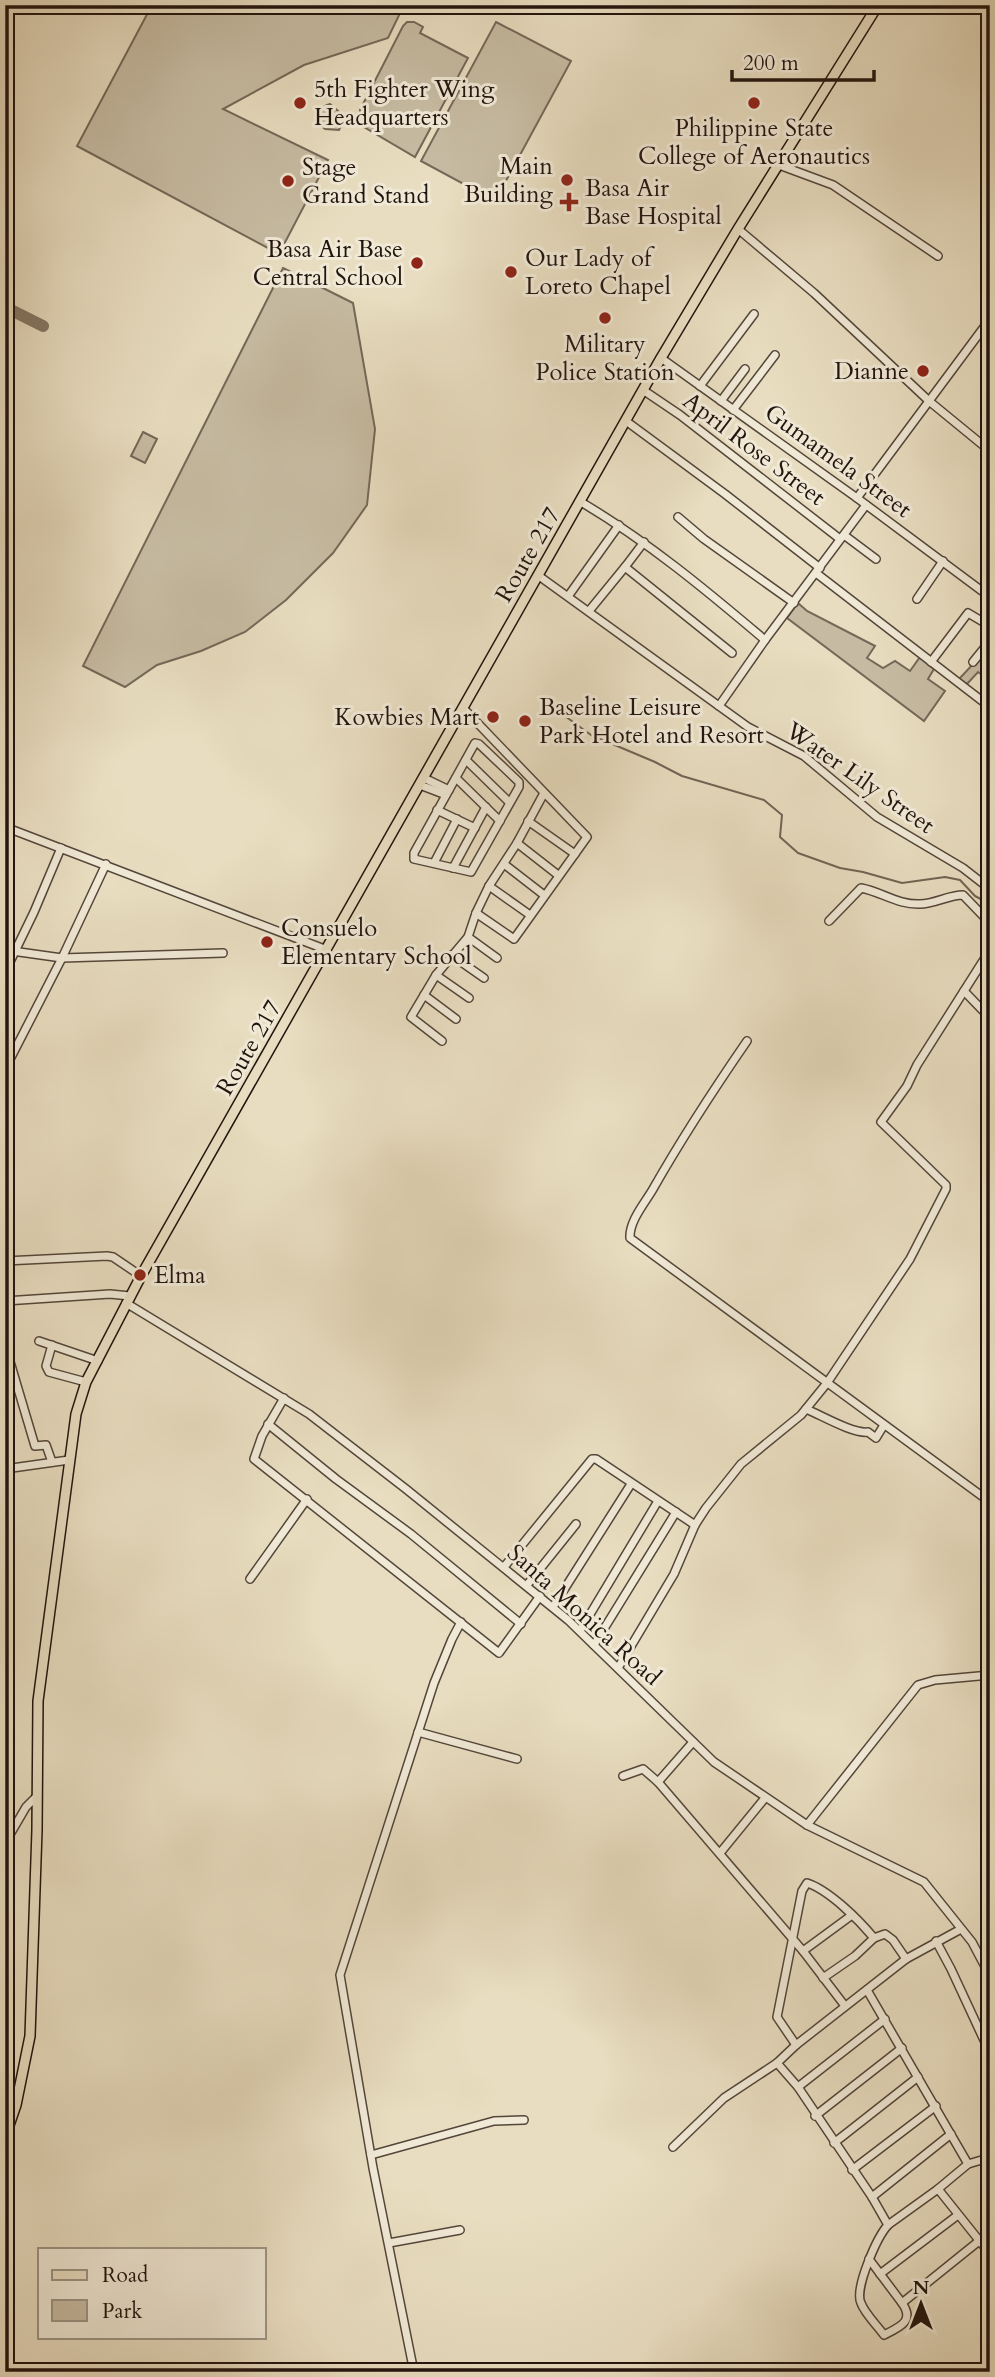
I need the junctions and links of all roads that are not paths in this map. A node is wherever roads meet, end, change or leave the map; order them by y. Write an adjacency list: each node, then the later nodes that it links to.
1 (878, 5): 2 (main road, Route 217)
2 (779, 165): 3 (main road, Route 217); 4 (street)
3 (737, 229): 8 (main road, Route 217); 13 (street)
4 (938, 256)
5 (754, 314): 10 (street)
6 (990, 319): 13 (street)
7 (775, 355): 14 (street)
8 (661, 358): 10 (street, Gumamela Street); 11 (main road, Route 217)
9 (745, 369): 12 (street)
10 (700, 386): 12 (street, Gumamela Street)
11 (643, 390): 15 (main road, Route 217); 22 (street, April Rose Street)
12 (721, 401): 14 (street, Gumamela Street)
13 (929, 401): 16 (street); 17 (street)
14 (733, 410): 17 (street, Gumamela Street)
15 (626, 421): 18 (main road, Route 217); 27 (street)
16 (990, 451)
17 (857, 498): 19 (street, Gumamela Street)
18 (580, 502): 21 (street); 28 (main road, Route 217)
19 (866, 505): 22 (street); 25 (street, Gumamela Street)
20 (678, 517): 32 (street)
21 (619, 525): 23 (street); 29 (street)
22 (842, 537): 24 (street, April Rose Street); 27 (street)
23 (643, 542): 26 (street); 35 (street)
24 (876, 559)
25 (943, 561): 30 (street, Gumamela Street); 31 (street)
26 (625, 567): 33 (street); 37 (street)
27 (818, 570): 32 (street); 38 (street)
28 (539, 576): 29 (street, Water Lily Street); 42 (main road, Route 217)
29 (569, 595): 33 (street, Water Lily Street)
30 (990, 597)
31 (917, 599)
32 (794, 603): 35 (street)
33 (589, 611): 40 (street, Water Lily Street)
34 (990, 626): 38 (street)
35 (765, 639): 40 (street)
36 (990, 641): 39 (street)
37 (732, 653)
38 (931, 662): 41 (street)
39 (973, 662)
40 (719, 706): 65 (street, Water Lily Street)
41 (990, 707)
42 (464, 709): 45 (main road, Route 217); 47 (street)
43 (466, 760): 44 (street); 48 (street); 48 (street)
44 (456, 778): 46 (street); 49 (street)
45 (422, 782): 46 (street); 73 (main road, Route 217)
46 (448, 793): 50 (street)
47 (544, 793): 53 (street); 58 (street)
48 (509, 802): 52 (street)
49 (486, 807): 52 (street); 55 (street)
50 (437, 810): 51 (street); 59 (street)
51 (457, 819): 55 (street); 59 (street)
52 (500, 821): 62 (street)
53 (528, 821): 56 (street); 58 (street)
54 (5, 827): 57 (street)
55 (475, 828): 62 (street)
56 (517, 843): 61 (street); 63 (street)
57 (61, 848): 60 (street); 75 (street)
58 (575, 854): 63 (street)
59 (434, 863): 62 (street)
60 (106, 864): 73 (street); 78 (street)
61 (504, 864): 64 (street); 66 (street)
62 (453, 868)
63 (558, 875): 66 (street)
64 (489, 886): 67 (street); 68 (street)
65 (990, 889)
66 (544, 895): 68 (street)
67 (476, 913): 68 (street); 71 (street)
68 (530, 915)
69 (829, 921): 70 (street)
70 (990, 923)
71 (468, 937): 77 (street); 79 (street)
72 (5, 950): 75 (street)
73 (327, 950): 92 (main road, Route 217)
74 (990, 950): 83 (street)
75 (15, 952): 78 (street); 80 (street)
76 (223, 953): 78 (street)
77 (452, 955): 81 (street); 82 (street)
78 (62, 958): 90 (street)
79 (497, 958)
80 (5, 972)
81 (436, 975): 84 (street); 85 (street)
82 (484, 978)
83 (964, 991): 86 (street); 100 (street)
84 (424, 995): 87 (street); 88 (street)
85 (469, 998)
86 (990, 1018)
87 (456, 1019)
88 (442, 1041)
89 (747, 1041): 100 (street)
90 (5, 1069)
91 (5, 1261): 92 (street)
92 (141, 1276): 93 (main road, Route 217)
93 (128, 1299): 94 (street); 98 (main road, Route 217); 101 (street, Santa Monica Road)
94 (5, 1301)
95 (39, 1341): 97 (street)
96 (5, 1345): 106 (street)
97 (52, 1345): 98 (street); 99 (street)
98 (97, 1361): 99 (main road, Route 217)
99 (86, 1382): 105 (main road, Route 217)
100 (827, 1383): 102 (street); 104 (street)
101 (284, 1398): 103 (street); 115 (street, Santa Monica Road)
102 (806, 1409): 104 (street); 114 (street)
103 (268, 1424): 109 (street); 121 (street)
104 (884, 1425): 111 (street)
105 (69, 1460): 106 (street); 131 (main road, Route 217)
106 (52, 1462): 107 (street)
107 (5, 1469)
108 (631, 1484): 110 (street); 115 (street); 119 (street)
109 (307, 1499): 116 (street); 120 (street)
110 (658, 1501): 112 (street); 122 (street)
111 (990, 1502)
112 (676, 1512): 114 (street); 123 (street)
113 (576, 1524): 117 (street)
114 (695, 1525): 124 (street)
115 (504, 1567): 117 (street, Santa Monica Road)
116 (250, 1579)
117 (527, 1585): 118 (street, Santa Monica Road)
118 (540, 1596): 119 (street, Santa Monica Road); 121 (street)
119 (553, 1607): 122 (street, Santa Monica Road)
120 (461, 1622): 121 (street); 126 (street)
121 (521, 1624)
122 (580, 1631): 123 (street, Santa Monica Road)
123 (594, 1645): 124 (street, Santa Monica Road)
124 (618, 1668): 127 (street, Santa Monica Road)
125 (990, 1675): 133 (street)
126 (418, 1732): 128 (street); 161 (street)
127 (693, 1742): 130 (street); 132 (street, Santa Monica Road)
128 (517, 1759)
129 (623, 1776): 130 (street)
130 (658, 1782): 135 (street)
131 (37, 1796): 134 (street); 158 (main road, Route 217)
132 (765, 1798): 133 (street, Santa Monica Road); 135 (street)
133 (807, 1825): 137 (street, Santa Monica Road)
134 (5, 1843)
135 (720, 1853): 139 (street)
136 (852, 1915): 138 (street); 139 (street); 141 (street)
137 (961, 1929): 140 (street); 143 (street, Santa Monica Road)
138 (874, 1938): 142 (street); 144 (street)
139 (793, 1940): 141 (street); 148 (street)
140 (936, 1941): 142 (street); 150 (street)
141 (803, 1951): 144 (street)
142 (906, 1959): 145 (street)
143 (990, 1976)
144 (823, 1979): 146 (street)
145 (867, 1990): 146 (street); 147 (street)
146 (845, 2006): 148 (street)
147 (885, 2019): 149 (street); 153 (street)
148 (796, 2045): 151 (street)
149 (902, 2048): 152 (street); 155 (street)
150 (990, 2053)
151 (777, 2063): 153 (street); 160 (street)
152 (918, 2077): 154 (street); 159 (street)
153 (798, 2087): 155 (street)
154 (936, 2106): 157 (street); 163 (street)
155 (815, 2116): 159 (street)
156 (524, 2120): 161 (street)
157 (951, 2134): 162 (street); 166 (street)
158 (5, 2137)
159 (834, 2143): 163 (street)
160 (673, 2147)
161 (371, 2154): 171 (street)
162 (968, 2164): 164 (street); 165 (street)
163 (852, 2170): 166 (street)
164 (990, 2171)
165 (938, 2189): 167 (street); 168 (street)
166 (872, 2197): 168 (street)
167 (958, 2215): 170 (street); 174 (street)
168 (888, 2225): 173 (street)
169 (460, 2231): 171 (street)
170 (979, 2241): 172 (street); 175 (street)
171 (389, 2244): 176 (street)
172 (990, 2254)
173 (869, 2259): 174 (street); 175 (street)
174 (880, 2274): 175 (street)
175 (902, 2303)
176 (414, 2372)

